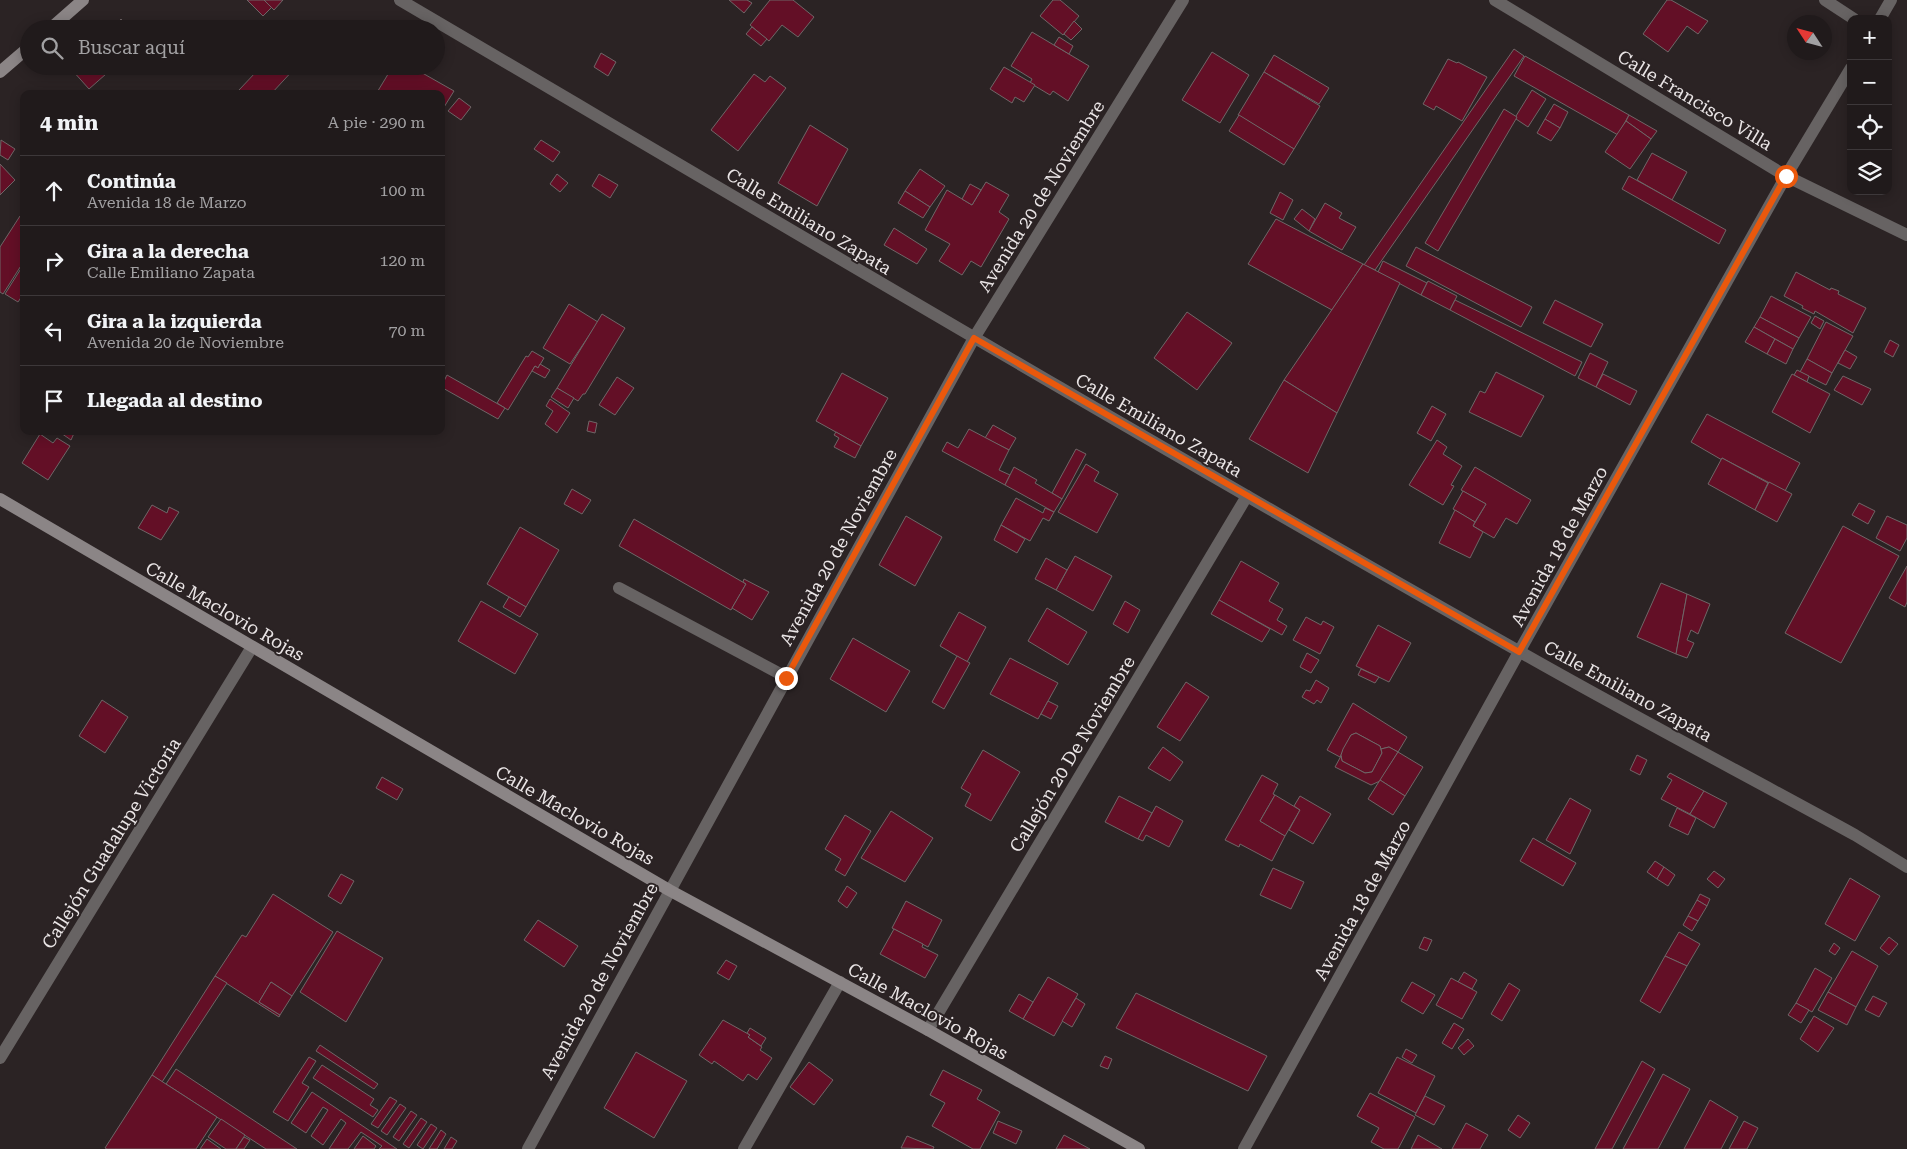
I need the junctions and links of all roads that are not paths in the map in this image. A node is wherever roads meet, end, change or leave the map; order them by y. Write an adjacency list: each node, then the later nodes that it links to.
1 (83, 0): 9 (street)
2 (400, 0): 10 (street, Calle Emiliano Zapata)
3 (1183, 0): 17 (street, Avenida 20 de Noviembre)
4 (1495, 0): 15 (street, Calle Francisco Villa)
5 (1825, 0): 7 (street)
6 (1891, 0): 8 (street)
7 (1848, 15)
8 (1882, 15)
9 (60, 20)
10 (434, 20)
11 (445, 26): 17 (street, Calle Emiliano Zapata)
12 (20, 55): 13 (street)
13 (0, 72)
14 (1847, 75): 15 (street, Avenida 18 de Marzo)
15 (1786, 176): 16 (street, Calle Francisco Villa); 22 (street, Avenida 18 de Marzo)
16 (1907, 236)
17 (974, 338): 18 (street, Calle Emiliano Zapata); 23 (street, Avenida 20 de Noviembre)
18 (1247, 496): 22 (street, Calle Emiliano Zapata); 27 (street, Callejón 20 De Noviembre)
19 (0, 499): 21 (street, Calle Maclovio Rojas)
20 (619, 588): 23 (street)
21 (252, 647): 25 (street, Calle Maclovio Rojas); 28 (street, Callejón Guadalupe Victoria)
22 (1519, 652): 24 (street, Calle Emiliano Zapata); 32 (street, Avenida 18 de Marzo)
23 (786, 678): 25 (street, Avenida 20 de Noviembre)
24 (1907, 867)
25 (669, 890): 26 (street, Calle Maclovio Rojas); 29 (street, Avenida 20 de Noviembre)
26 (840, 982): 27 (street, Calle Maclovio Rojas); 30 (street)
27 (928, 1030): 31 (street, Calle Maclovio Rojas)
28 (0, 1058)
29 (528, 1149)
30 (744, 1149)
31 (1139, 1149)
32 (1244, 1149)

